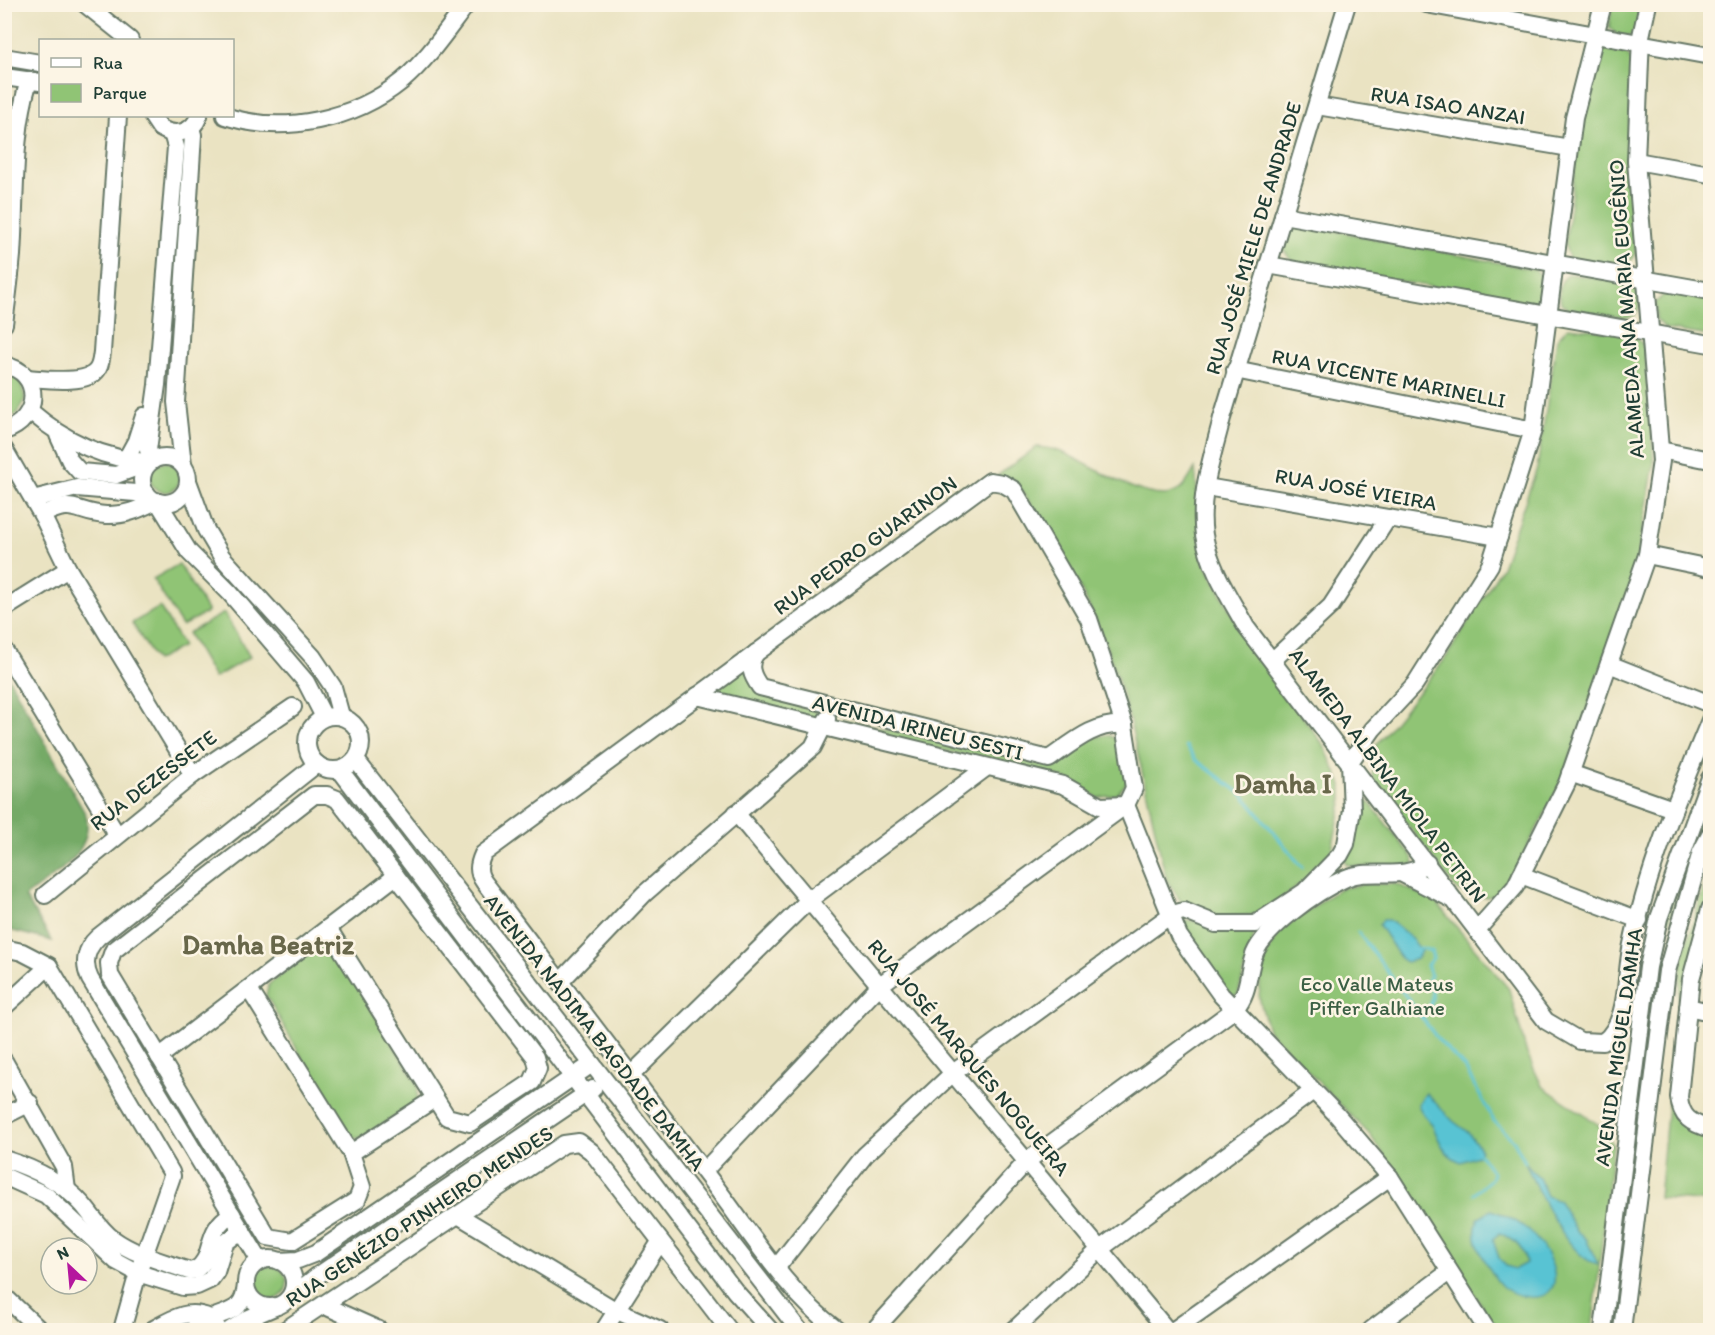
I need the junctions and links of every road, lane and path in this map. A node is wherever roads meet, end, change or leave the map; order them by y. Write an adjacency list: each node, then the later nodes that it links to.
1 (85, 4): 8 (street)
2 (467, 4): 19 (street)
3 (1347, 4): 15 (street, RUA JOSÉ MIELE DE ANDRADE)
4 (1425, 4): 7 (street)
5 (1603, 4): 7 (street)
6 (1648, 4): 9 (street, ALAMEDA ANA MARIA EUGÊNIO)
7 (1597, 36): 9 (street); 23 (street)
8 (129, 39)
9 (1641, 44): 10 (street); 24 (street, ALAMEDA ANA MARIA EUGÊNIO)
10 (1710, 56)
11 (4, 57): 12 (street)
12 (39, 63)
13 (4, 76): 14 (street)
14 (35, 81): 22 (street)
15 (1317, 106): 23 (street, RUA ISAO ANZAI); 26 (street, RUA JOSÉ MIELE DE ANDRADE)
16 (4, 117): 22 (street)
17 (118, 117): 37 (street)
18 (153, 117): 21 (street)
19 (228, 117)
20 (195, 122): 21 (street); 48 (street)
21 (172, 134): 38 (street)
22 (16, 138): 32 (street)
23 (1570, 148): 27 (street)
24 (1636, 161): 25 (street); 29 (street, ALAMEDA ANA MARIA EUGÊNIO)
25 (1710, 174)
26 (1283, 215): 27 (street); 28 (street, RUA JOSÉ MIELE DE ANDRADE)
27 (1555, 263): 29 (street); 31 (street)
28 (1268, 265): 31 (street); 36 (street, RUA JOSÉ MIELE DE ANDRADE)
29 (1646, 279): 30 (street); 33 (street, ALAMEDA ANA MARIA EUGÊNIO)
30 (1710, 291)
31 (1549, 315): 33 (street); 41 (street)
32 (4, 324)
33 (1650, 333): 34 (street); 44 (street, ALAMEDA ANA MARIA EUGÊNIO)
34 (1710, 344)
35 (4, 365): 37 (street)
36 (1235, 370): 41 (street, RUA VICENTE MARINELLI); 49 (street, RUA JOSÉ MIELE DE ANDRADE)
37 (27, 378): 39 (street)
38 (156, 385): 46 (street); 47 (street)
39 (30, 411): 40 (street); 42 (street)
40 (4, 430)
41 (1533, 430): 55 (street)
42 (58, 435): 47 (street); 47 (street)
43 (4, 449): 51 (street)
44 (1660, 450): 45 (street); 56 (street, ALAMEDA ANA MARIA EUGÊNIO)
45 (1710, 460)
46 (150, 462): 47 (street); 48 (street); 52 (street)
47 (124, 467): 50 (street)
48 (186, 473): 52 (street); 68 (street)
49 (1206, 487): 54 (street, RUA JOSÉ VIEIRA); 62 (street, ALAMEDA ALBINA MIOLA PETRIN)
50 (125, 494): 51 (street); 52 (street)
51 (33, 499): 53 (street)
52 (153, 499): 53 (street); 69 (street)
53 (42, 515): 58 (street)
54 (1388, 518): 55 (street, RUA JOSÉ VIEIRA); 62 (street)
55 (1499, 537): 74 (street)
56 (1647, 555): 57 (street); 63 (street, ALAMEDA ANA MARIA EUGÊNIO)
57 (1710, 568)
58 (68, 569): 59 (street); 79 (street)
59 (4, 609)
60 (4, 650): 84 (street)
61 (756, 653): 64 (street, RUA PEDRO GUARINON); 66 (street, AVENIDA IRINEU SESTI); 71 (street, RUA PEDRO GUARINON)
62 (1274, 660): 74 (street, ALAMEDA ALBINA MIOLA PETRIN)
63 (1609, 664): 65 (street); 78 (street, ALAMEDA ANA MARIA EUGÊNIO)
64 (698, 696): 72 (street, AVENIDA IRINEU SESTI); 100 (street, RUA PEDRO GUARINON)
65 (1710, 704)
66 (832, 705): 71 (street, AVENIDA IRINEU SESTI); 72 (street)
67 (293, 707): 79 (street, RUA DEZESSETE)
68 (341, 716): 69 (street); 73 (street)
69 (324, 717): 75 (street)
70 (1710, 720): 82 (street)
71 (1124, 725): 81 (street)
72 (824, 728): 76 (street, AVENIDA IRINEU SESTI); 83 (street)
73 (356, 760): 77 (street); 109 (street, AVENIDA NADIMA BAGDADE DAMHA)
74 (1350, 762): 86 (street, ALAMEDA ALBINA MIOLA PETRIN); 94 (street)
75 (316, 764): 77 (street); 130 (street)
76 (987, 767): 81 (street, AVENIDA IRINEU SESTI); 91 (street)
77 (340, 770): 112 (street, AVENIDA NADIMA BAGDADE DAMHA)
78 (1570, 773): 82 (street); 88 (street, ALAMEDA ANA MARIA EUGÊNIO)
79 (193, 775): 84 (street, RUA DEZESSETE)
80 (1710, 778): 168 (street, AVENIDA MIGUEL DAMHA)
81 (1126, 805): 94 (street); 101 (street)
82 (1673, 809): 95 (street)
83 (736, 813): 91 (street, RUA JOSÉ MARQUES NOGUEIRA); 100 (street)
84 (117, 835): 90 (street, RUA DEZESSETE)
85 (1710, 835): 169 (street, AVENIDA MIGUEL DAMHA)
86 (1426, 863): 87 (street); 92 (street, ALAMEDA ALBINA MIOLA PETRIN)
87 (1400, 873): 92 (street); 105 (street)
88 (1521, 874): 95 (street); 97 (street, ALAMEDA ANA MARIA EUGÊNIO)
89 (396, 876): 96 (street); 107 (street); 116 (street)
90 (45, 895)
91 (809, 900): 101 (street, RUA JOSÉ MARQUES NOGUEIRA); 111 (street)
92 (1454, 900): 97 (street, ALAMEDA ALBINA MIOLA PETRIN)
93 (1710, 909): 104 (street)
94 (1172, 914): 105 (street); 110 (street)
95 (1639, 920): 97 (street, ALAMEDA ALBINA MIOLA PETRIN)
96 (328, 928): 102 (street); 116 (street)
97 (1477, 930)
98 (4, 948): 99 (street)
99 (49, 966): 103 (street); 136 (street)
100 (560, 982): 111 (street)
101 (880, 985): 110 (street, RUA JOSÉ MARQUES NOGUEIRA); 125 (street)
102 (249, 989): 107 (street); 121 (street)
103 (4, 1006)
104 (1688, 1007): 106 (street); 119 (street)
105 (1235, 1009): 114 (street); 123 (street)
106 (1710, 1012)
107 (159, 1057): 121 (street)
108 (4, 1061): 117 (street)
109 (592, 1064): 112 (street); 113 (street, AVENIDA NADIMA BAGDADE DAMHA)
110 (953, 1073): 123 (street, RUA JOSÉ MARQUES NOGUEIRA); 139 (street)
111 (631, 1075): 125 (street)
112 (572, 1077): 115 (street, AVENIDA NADIMA BAGDADE DAMHA); 120 (street)
113 (605, 1081): 115 (street); 160 (street, AVENIDA NADIMA BAGDADE DAMHA)
114 (1313, 1091): 127 (street); 135 (street)
115 (585, 1094): 124 (street); 159 (street, AVENIDA NADIMA BAGDADE DAMHA)
116 (434, 1099): 121 (street)
117 (30, 1103): 118 (street); 128 (street)
118 (4, 1116)
119 (1710, 1129)
120 (469, 1147): 124 (street); 129 (street)
121 (351, 1153)
122 (4, 1159): 128 (street)
123 (1027, 1161): 135 (street, RUA JOSÉ MARQUES NOGUEIRA); 162 (street)
124 (481, 1164): 132 (street)
125 (704, 1171): 139 (street)
126 (4, 1176): 141 (street)
127 (1390, 1178): 140 (street); 165 (street)
128 (67, 1190): 136 (street)
129 (381, 1207): 132 (street); 138 (street)
130 (232, 1214): 133 (street); 142 (street)
131 (458, 1215): 134 (street, RUA GENÉZIO PINHEIRO MENDES); 146 (street, RUA GENÉZIO PINHEIRO MENDES); 147 (street)
132 (393, 1224): 145 (street)
133 (242, 1230): 137 (street); 142 (street)
134 (660, 1242): 147 (street); 158 (street)
135 (1100, 1249): 163 (street); 164 (street, RUA JOSÉ MARQUES NOGUEIRA)
136 (144, 1254): 141 (street); 142 (street)
137 (260, 1261): 138 (street); 143 (street)
138 (279, 1261): 145 (street)
139 (777, 1267): 161 (street)
140 (1449, 1272): 166 (street); 167 (street)
141 (138, 1273): 142 (street); 150 (street)
142 (198, 1277)
143 (246, 1284): 145 (street); 148 (street)
144 (4, 1296): 149 (street)
145 (284, 1302): 153 (street)
146 (324, 1305): 154 (street, RUA GENÉZIO PINHEIRO MENDES); 155 (street)
147 (615, 1310): 156 (street); 157 (street)
148 (215, 1324): 151 (street); 152 (street)
149 (40, 1330)
150 (122, 1330)
151 (152, 1330)
152 (192, 1330)
153 (230, 1330)
154 (285, 1330)
155 (379, 1330)
156 (604, 1330)
157 (660, 1330)
158 (729, 1330)
159 (770, 1330)
160 (799, 1330)
161 (837, 1330)
162 (874, 1330)
163 (1014, 1330)
164 (1167, 1330)
165 (1174, 1330)
166 (1371, 1330)
167 (1487, 1330)
168 (1603, 1330)
169 (1622, 1330)

